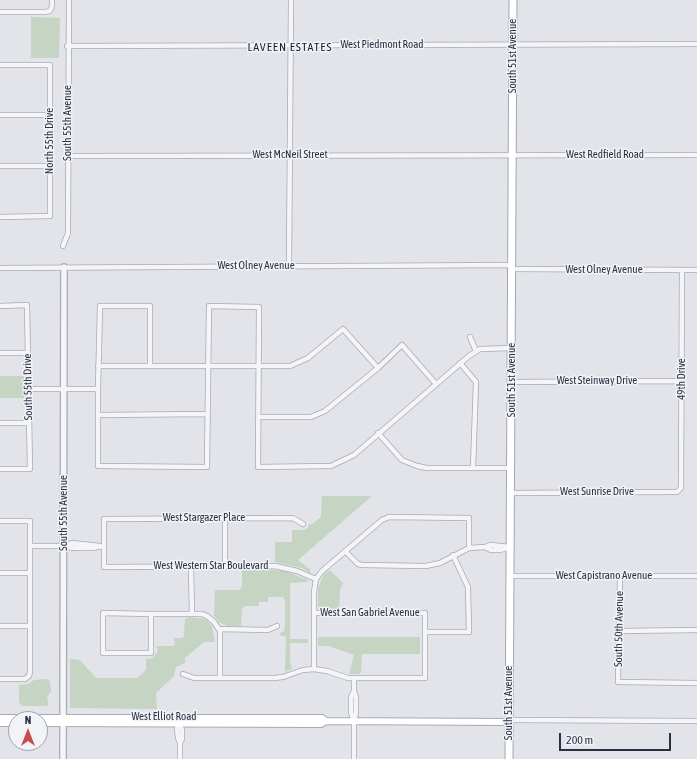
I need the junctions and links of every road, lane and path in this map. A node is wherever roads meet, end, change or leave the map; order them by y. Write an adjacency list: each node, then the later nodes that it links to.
1 (52, 0): 5 (street)
2 (69, 0): 9 (street, South 55th Avenue)
3 (291, 0): 7 (street)
4 (513, 0): 8 (main road, South 51st Avenue)
5 (0, 12)
6 (697, 44): 8 (street, West Piedmont Road)
7 (290, 45): 8 (street, West Piedmont Road); 9 (street, West Piedmont Road); 13 (street)
8 (513, 45): 14 (main road, South 51st Avenue)
9 (68, 46): 16 (street, South 55th Avenue)
10 (0, 65): 11 (street, North 55th Drive)
11 (50, 114): 12 (street); 18 (street, North 55th Drive)
12 (0, 115)
13 (289, 155): 14 (street, West McNeil Street); 16 (street, West McNeil Street); 21 (street)
14 (512, 155): 15 (street, West Redfield Road); 22 (main road, South 51st Avenue)
15 (697, 155)
16 (68, 156): 20 (street, South 55th Avenue)
17 (0, 166): 18 (street)
18 (50, 166): 19 (street, North 55th Drive)
19 (0, 217)
20 (63, 246)
21 (289, 266): 22 (street, West Olney Avenue); 24 (street, West Olney Avenue)
22 (512, 267): 25 (street, West Olney Avenue); 29 (main road, South 51st Avenue)
23 (0, 268): 24 (street, West Olney Avenue)
24 (64, 268): 43 (street, South 55th Avenue)
25 (682, 270): 26 (street, West Olney Avenue); 39 (street, 49th Drive)
26 (697, 270)
27 (0, 306): 32 (street, South 55th Drive)
28 (470, 337): 30 (street)
29 (512, 348): 30 (street); 40 (main road, South 51st Avenue)
30 (476, 351): 33 (street)
31 (0, 353): 32 (street)
32 (28, 353): 42 (street, South 55th Drive)
33 (460, 363): 41 (street); 51 (street)
34 (150, 365): 35 (street); 35 (street); 36 (street)
35 (98, 366): 44 (street)
36 (208, 366): 37 (street); 37 (street); 45 (street)
37 (259, 366): 38 (street); 47 (street)
38 (378, 368): 41 (street); 47 (street)
39 (682, 381): 40 (street, West Steinway Drive); 54 (street, 49th Drive)
40 (512, 382): 52 (main road, South 51st Avenue)
41 (436, 384): 50 (street)
42 (28, 389): 43 (street); 49 (street, South 55th Drive)
43 (65, 389): 44 (street); 60 (street, South 55th Avenue)
44 (98, 389): 46 (street)
45 (207, 414): 46 (street); 46 (street)
46 (99, 416)
47 (259, 417): 50 (street)
48 (0, 423): 49 (street)
49 (29, 423): 53 (street, South 55th Drive)
50 (378, 433): 51 (street)
51 (473, 468): 52 (street)
52 (511, 468): 55 (main road, South 51st Avenue)
53 (0, 470)
54 (681, 488): 55 (street, West Sunrise Drive)
55 (511, 493): 62 (main road, South 51st Avenue)
56 (225, 518): 58 (street, West Stargazer Place); 61 (street, West Stargazer Place); 67 (street)
57 (0, 522): 59 (street)
58 (303, 524)
59 (30, 546): 60 (street); 69 (street)
60 (64, 546): 61 (street); 91 (street, South 55th Avenue)
61 (104, 546): 66 (street, West Western Star Boulevard)
62 (510, 547): 63 (street); 70 (main road, South 51st Avenue)
63 (469, 548): 64 (street); 65 (street)
64 (345, 551): 65 (street); 73 (street)
65 (453, 555): 83 (street, West San Gabriel Avenue)
66 (191, 566): 67 (street, West Western Star Boulevard); 76 (street)
67 (225, 566): 73 (street, West Western Star Boulevard)
68 (0, 573): 69 (street)
69 (30, 573): 78 (street)
70 (510, 576): 71 (street, West Capistrano Avenue); 94 (main road, South 51st Avenue)
71 (620, 576): 72 (street, West Capistrano Avenue); 82 (street, South 50th Avenue)
72 (697, 576)
73 (316, 579): 74 (street)
74 (314, 613): 83 (street, West San Gabriel Avenue); 84 (street)
75 (151, 614): 75 (street); 76 (street)
76 (192, 614): 80 (street)
77 (0, 626): 78 (street)
78 (30, 626): 88 (street)
79 (277, 626): 80 (street)
80 (219, 630): 86 (street)
81 (697, 630): 82 (street)
82 (619, 631): 89 (street, South 50th Avenue)
83 (425, 632): 87 (street)
84 (314, 669): 86 (street); 87 (street)
85 (184, 674): 86 (street)
86 (220, 678)
87 (354, 678): 93 (street)
88 (0, 679)
89 (697, 683)
90 (0, 718): 91 (main road, West Elliot Road)
91 (63, 720): 92 (main road, West Elliot Road); 96 (main road, West Elliot Road); 97 (street, South 55th Avenue)
92 (179, 720): 93 (main road, West Elliot Road); 98 (street)
93 (354, 721): 94 (main road, West Elliot Road); 99 (street)
94 (509, 721): 95 (street, West Elliot Road); 100 (main road, South 51st Avenue)
95 (697, 721)
96 (48, 722)
97 (63, 759)
98 (180, 759)
99 (354, 759)
100 (509, 759)

